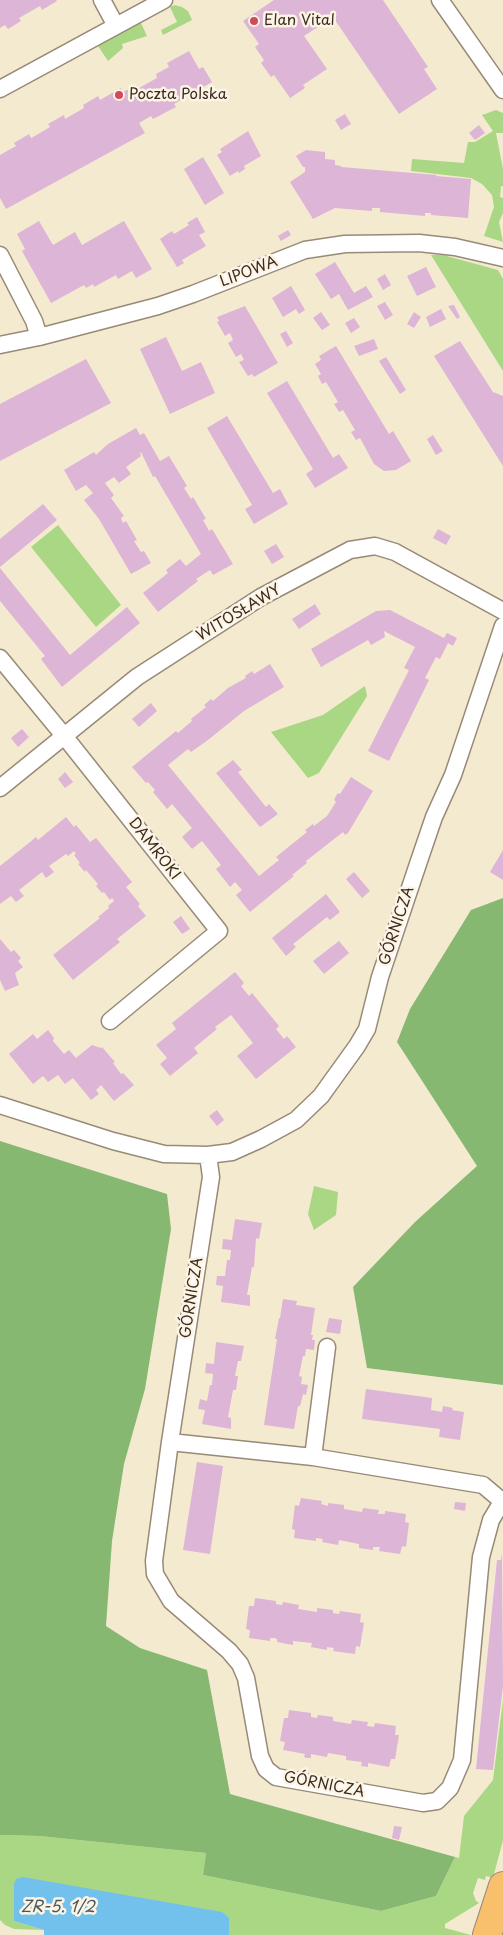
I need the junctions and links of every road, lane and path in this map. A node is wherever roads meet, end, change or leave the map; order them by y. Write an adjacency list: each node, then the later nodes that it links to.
1 (102, 0): 4 (street)
2 (164, 0): 4 (street)
3 (440, 0): 6 (street)
4 (116, 26): 5 (street)
5 (0, 89)
6 (503, 90)
7 (0, 255): 9 (street)
8 (503, 258): 9 (street, LIPOWA)
9 (39, 337): 10 (street, LIPOWA)
10 (0, 345)
11 (503, 611): 14 (street, WITOSŁAWY)
12 (503, 626): 18 (street, GÓRNICZA)
13 (0, 658): 14 (street, DAMROKI)
14 (65, 737): 15 (street, WITOSŁAWY); 16 (street, DAMROKI)
15 (0, 788)
16 (110, 1021)
17 (0, 1105): 18 (street, GÓRNICZA)
18 (208, 1155): 20 (street, GÓRNICZA)
19 (327, 1347): 21 (street)
20 (170, 1442): 21 (street, GÓRNICZA); 22 (street, GÓRNICZA)
21 (313, 1458): 22 (street, GÓRNICZA)
22 (503, 1501)
23 (503, 1886): 24 (highway)
24 (487, 1935)

